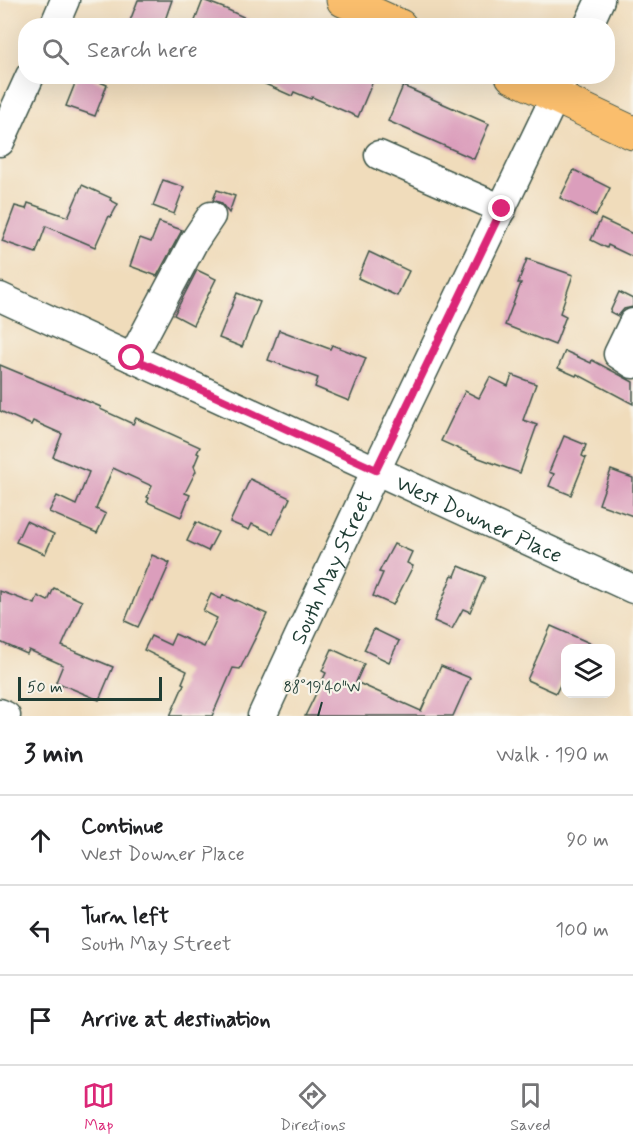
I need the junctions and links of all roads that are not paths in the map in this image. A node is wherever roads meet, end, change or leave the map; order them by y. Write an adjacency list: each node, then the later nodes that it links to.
1 (65, 0): 5 (street)
2 (343, 0): 4 (main road)
3 (600, 0): 6 (street)
4 (391, 14)
5 (57, 18)
6 (592, 18)
7 (26, 84): 10 (street)
8 (560, 86): 9 (main road); 12 (street, South May Street)
9 (633, 133)
10 (0, 142)
11 (379, 155): 12 (street)
12 (502, 209): 18 (street, South May Street)
13 (211, 216): 16 (street)
14 (0, 297): 16 (street, West Downer Place)
15 (633, 323): 17 (street)
16 (132, 358): 18 (street, West Downer Place)
17 (633, 364)
18 (376, 470): 19 (street, West Downer Place); 22 (street, South May Street)
19 (633, 589)
20 (0, 713): 21 (street)
21 (6, 716)
22 (262, 716)

